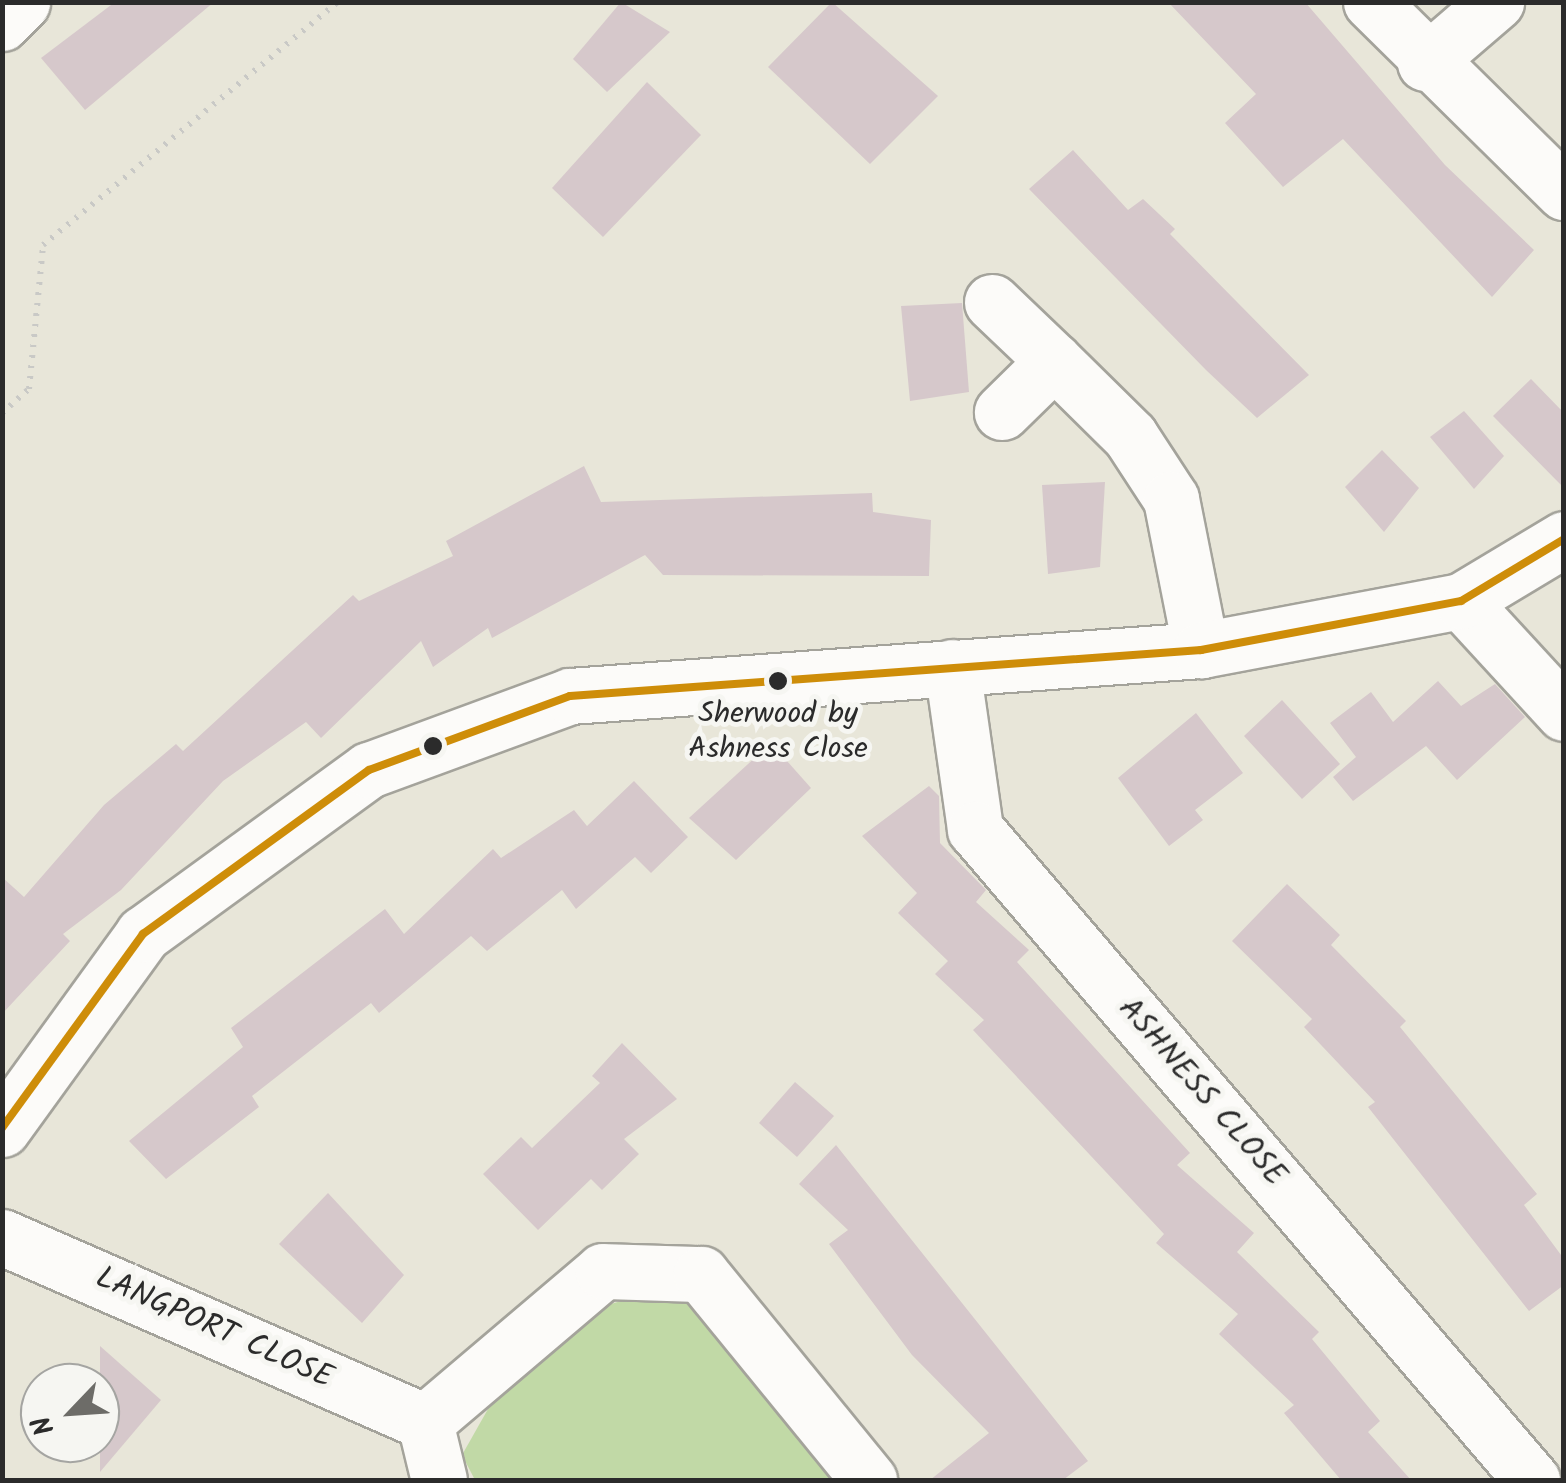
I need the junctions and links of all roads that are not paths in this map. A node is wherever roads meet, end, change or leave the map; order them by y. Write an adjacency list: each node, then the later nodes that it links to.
1 (22, 2): 4 (street)
2 (1371, 2): 5 (street)
3 (1496, 2): 5 (street)
4 (2, 24)
5 (1426, 63): 6 (street)
6 (1564, 192)
7 (992, 302): 8 (street)
8 (1054, 361): 9 (street); 12 (street)
9 (1002, 412)
10 (1564, 540): 11 (street)
11 (1461, 600): 12 (street); 14 (street)
12 (1202, 650): 13 (street)
13 (952, 667): 15 (street); 20 (street, ASHNESS CLOSE)
14 (1564, 714)
15 (2, 1129)
16 (2, 1237): 17 (street, LANGPORT CLOSE)
17 (425, 1422): 18 (street); 19 (street)
18 (440, 1480)
19 (869, 1480)
20 (1532, 1480)

